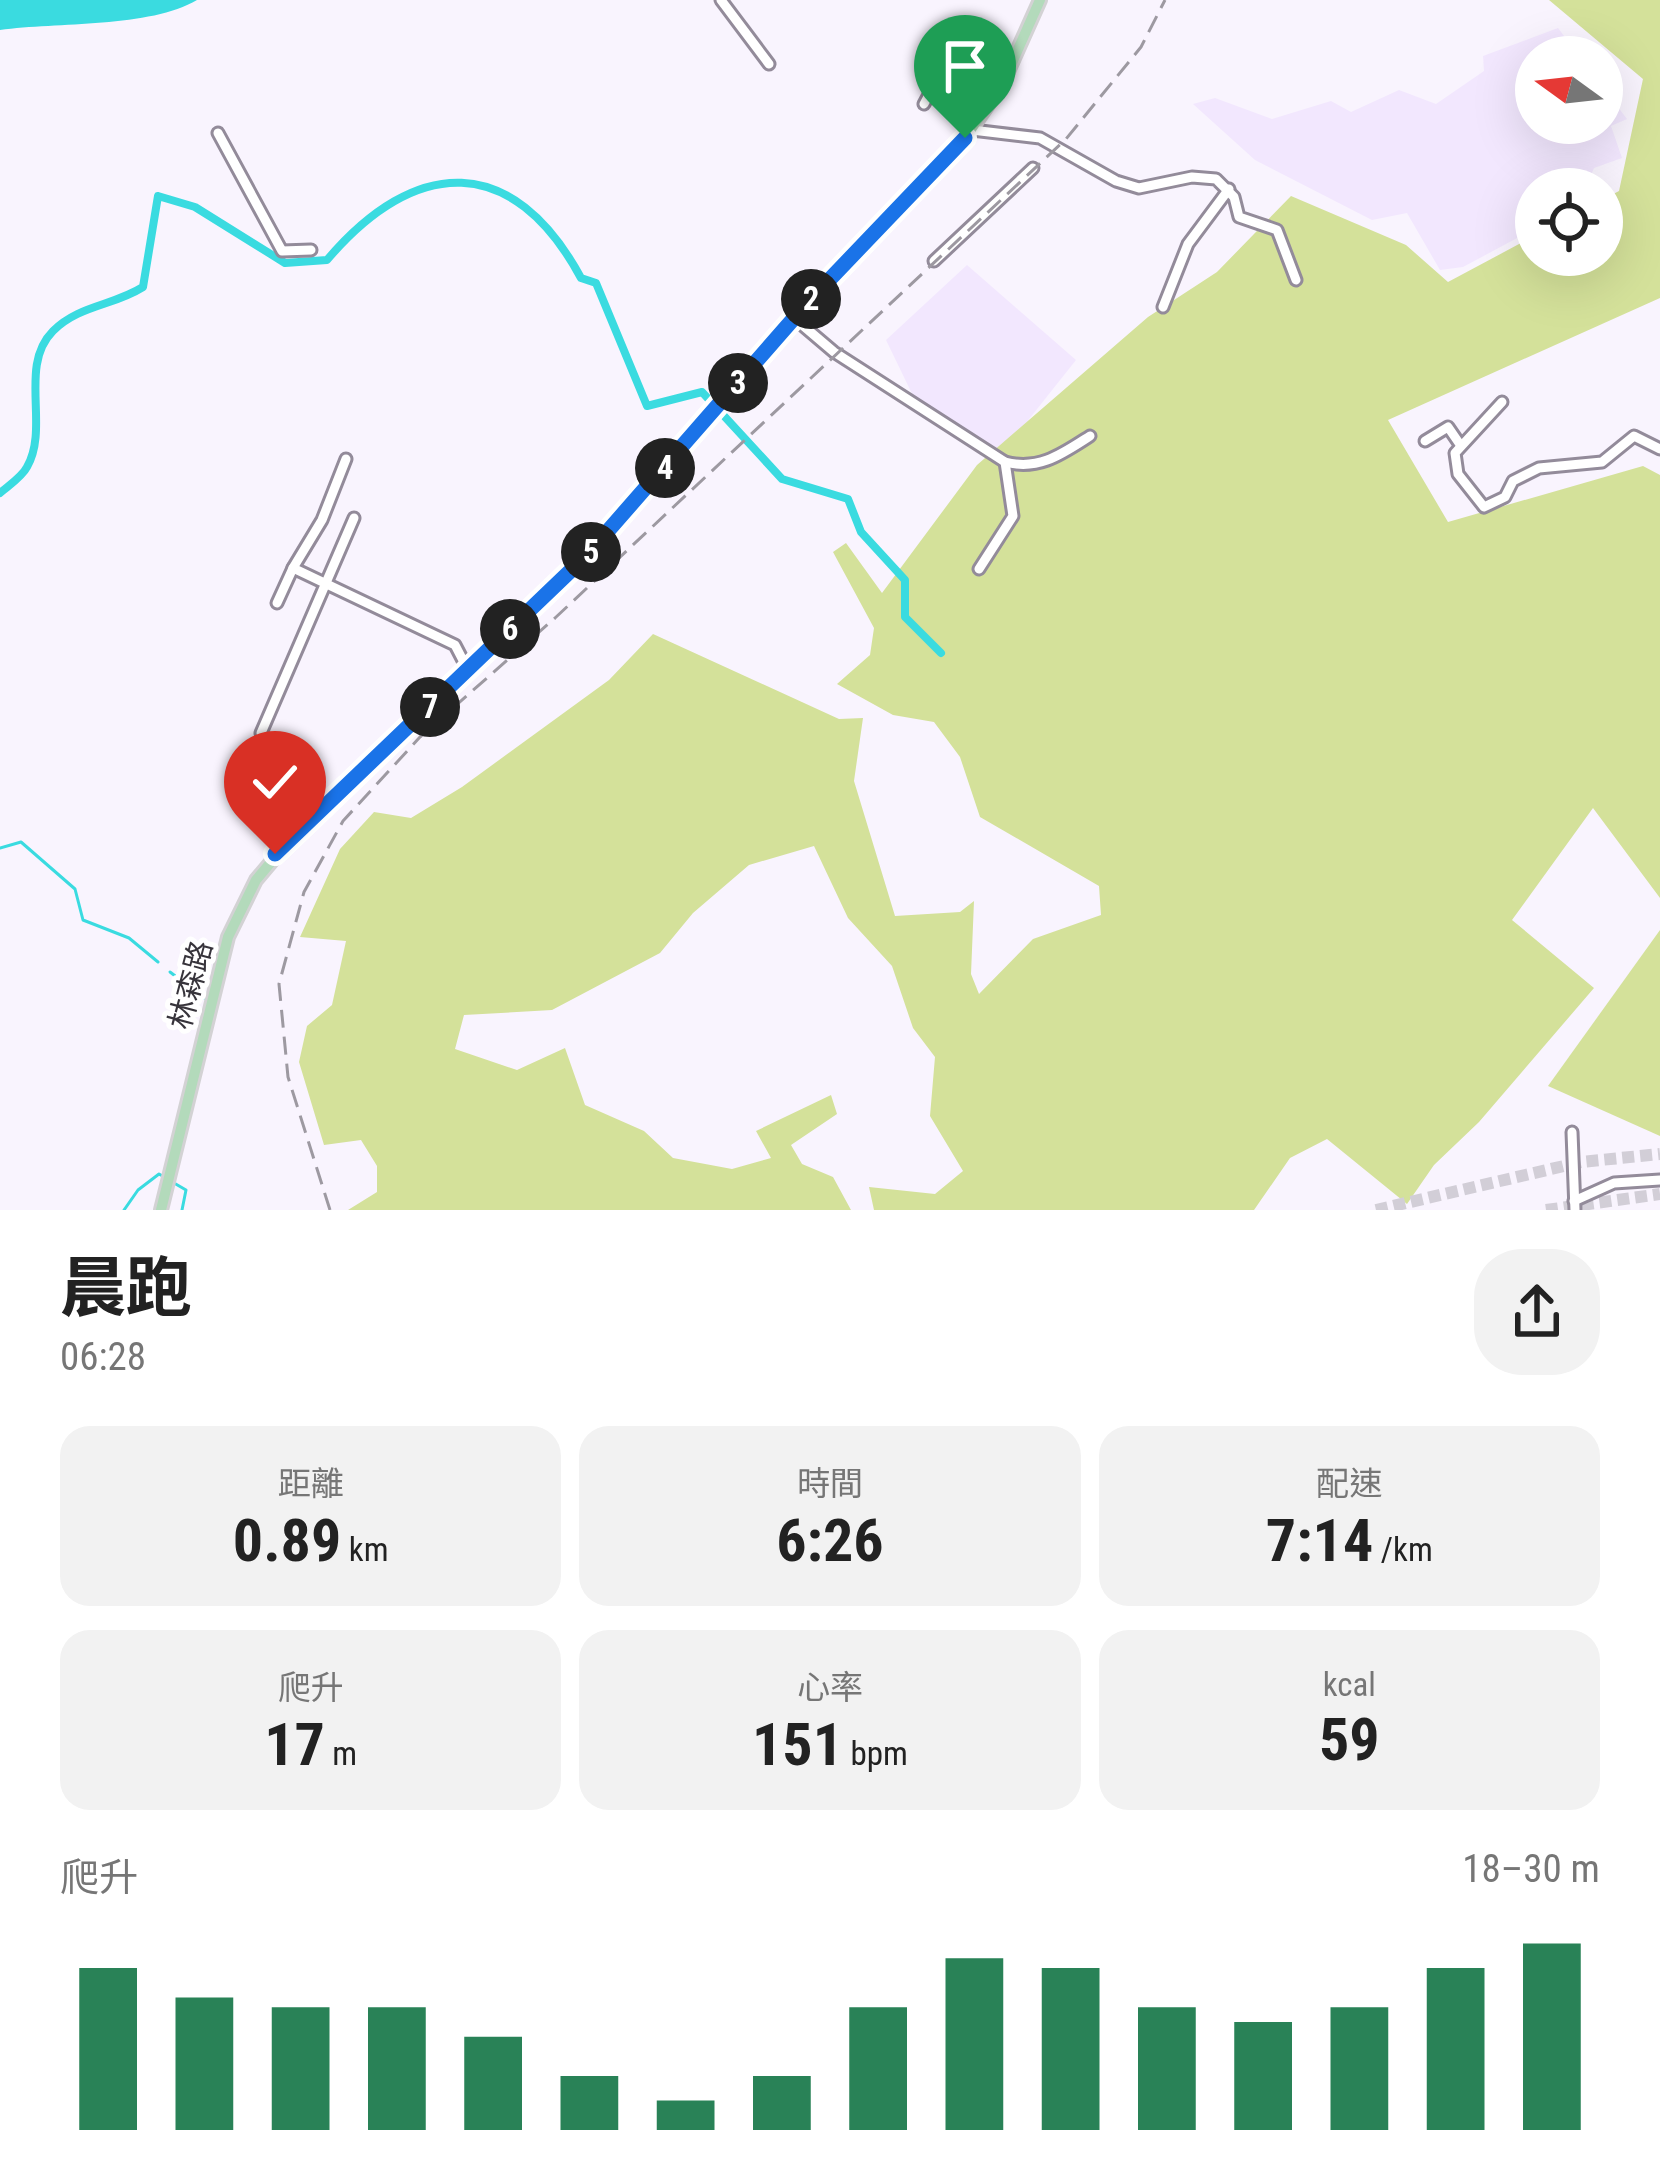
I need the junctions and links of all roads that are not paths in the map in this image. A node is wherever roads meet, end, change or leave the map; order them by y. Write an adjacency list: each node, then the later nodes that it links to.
1 (721, 0): 4 (street)
2 (1040, 0): 3 (main road)
3 (1013, 60): 5 (street); 6 (main road)
4 (769, 64)
5 (925, 104)
6 (972, 130): 9 (street); 14 (main road)
7 (218, 134): 10 (street)
8 (1033, 168): 11 (street)
9 (1229, 189): 12 (street); 13 (street)
10 (311, 250)
11 (934, 261)
12 (1296, 280)
13 (1163, 307)
14 (794, 318): 21 (street); 27 (main road, 林森路)
15 (1502, 402): 18 (street)
16 (1090, 436): 21 (street)
17 (1425, 441): 18 (street)
18 (1459, 443): 19 (street)
19 (1660, 448)
20 (346, 459): 23 (street)
21 (1005, 462): 24 (street)
22 (354, 518): 25 (street)
23 (293, 568): 25 (street); 26 (street)
24 (979, 569)
25 (325, 584): 27 (street); 28 (street)
26 (277, 603)
27 (468, 670): 32 (main road, 林森路)
28 (261, 733)
29 (1572, 1132): 31 (street)
30 (1660, 1180): 31 (street)
31 (1574, 1206)
32 (161, 1210)

